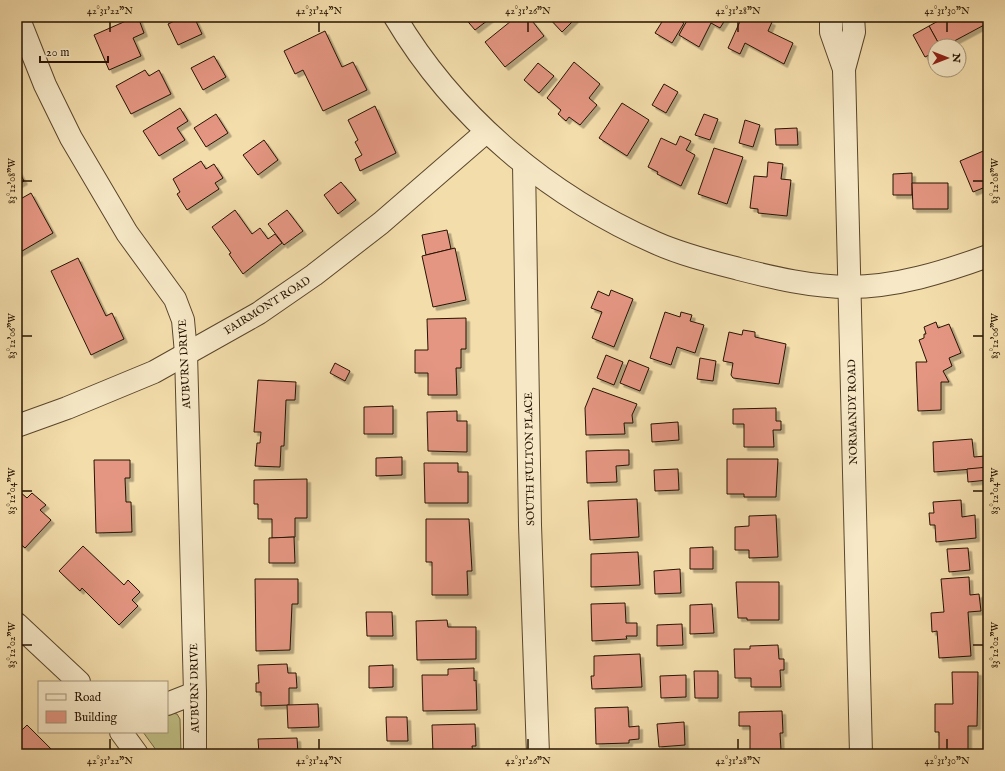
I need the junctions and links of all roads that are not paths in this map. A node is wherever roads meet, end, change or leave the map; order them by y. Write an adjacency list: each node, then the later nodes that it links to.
1 (18, 17): 10 (street, AUBURN DRIVE)
2 (395, 17): 6 (street)
3 (831, 17): 5 (street, NORMANDY ROAD)
4 (853, 17): 5 (street, NORMANDY ROAD)
5 (844, 69): 9 (street, NORMANDY ROAD)
6 (486, 132): 7 (street); 10 (street, FAIRMONT ROAD)
7 (524, 164): 9 (street); 19 (street, SOUTH FULTON PLACE)
8 (988, 256): 9 (street)
9 (849, 287): 20 (street, NORMANDY ROAD)
10 (186, 353): 11 (street, FAIRMONT ROAD); 14 (street, AUBURN DRIVE)
11 (17, 426)
12 (17, 624): 13 (street)
13 (78, 681)
14 (195, 693): 15 (street); 18 (street, AUBURN DRIVE)
15 (168, 704)
16 (122, 733): 17 (street)
17 (137, 754)
18 (195, 754)
19 (538, 754)
20 (861, 754)

